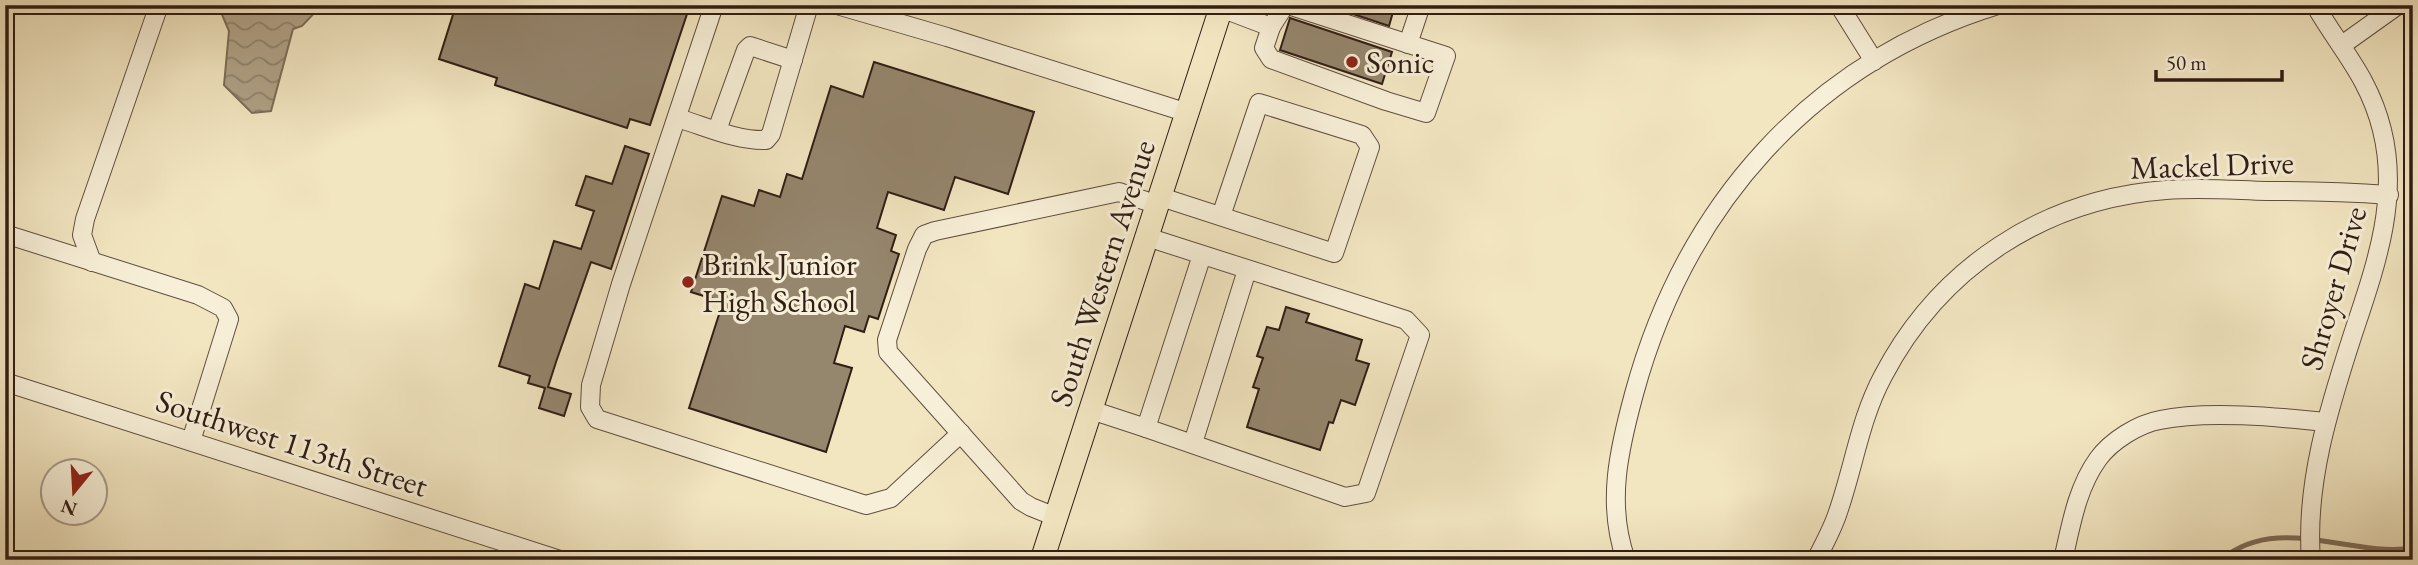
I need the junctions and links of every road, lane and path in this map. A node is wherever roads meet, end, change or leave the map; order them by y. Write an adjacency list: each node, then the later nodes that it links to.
1 (159, 5): 26 (street)
2 (714, 5): 18 (street)
3 (809, 5): 15 (street)
4 (837, 5): 17 (street)
5 (1287, 5): 12 (street); 13 (street)
6 (1421, 5): 13 (street)
7 (1839, 5): 16 (street)
8 (1998, 5): 16 (street)
9 (2315, 5): 14 (street, Shroyer Drive)
10 (2398, 5): 14 (street)
11 (1219, 6): 12 (street); 17 (main road, South Western Avenue)
12 (1271, 27): 13 (street)
13 (1408, 44)
14 (2342, 45): 20 (street, Shroyer Drive)
15 (793, 60): 19 (street); 19 (street)
16 (1874, 61): 39 (street)
17 (1188, 113): 21 (main road, South Western Avenue)
18 (677, 118): 19 (street); 32 (street)
19 (717, 130)
20 (2389, 194): 30 (street, Shroyer Drive); 40 (street, Mackel Drive)
21 (1159, 201): 22 (street); 24 (main road, South Western Avenue); 32 (street)
22 (1221, 216): 22 (street)
23 (5, 234): 26 (street)
24 (1147, 237): 25 (street); 29 (main road, South Western Avenue)
25 (1202, 255): 27 (street); 31 (street)
26 (92, 262): 33 (street)
27 (1247, 270): 34 (street); 34 (street)
28 (5, 382): 33 (street, Southwest 113th Street)
29 (1091, 410): 31 (street); 35 (main road, South Western Avenue)
30 (2326, 422): 36 (street, Shroyer Drive); 41 (street)
31 (1146, 428): 34 (street)
32 (961, 433): 35 (street)
33 (191, 441): 37 (street, Southwest 113th Street)
34 (1193, 443)
35 (1056, 517): 38 (main road, South Western Avenue)
36 (2311, 557)
37 (560, 560)
38 (1042, 560)
39 (1626, 560)
40 (1816, 560)
41 (2063, 560)

